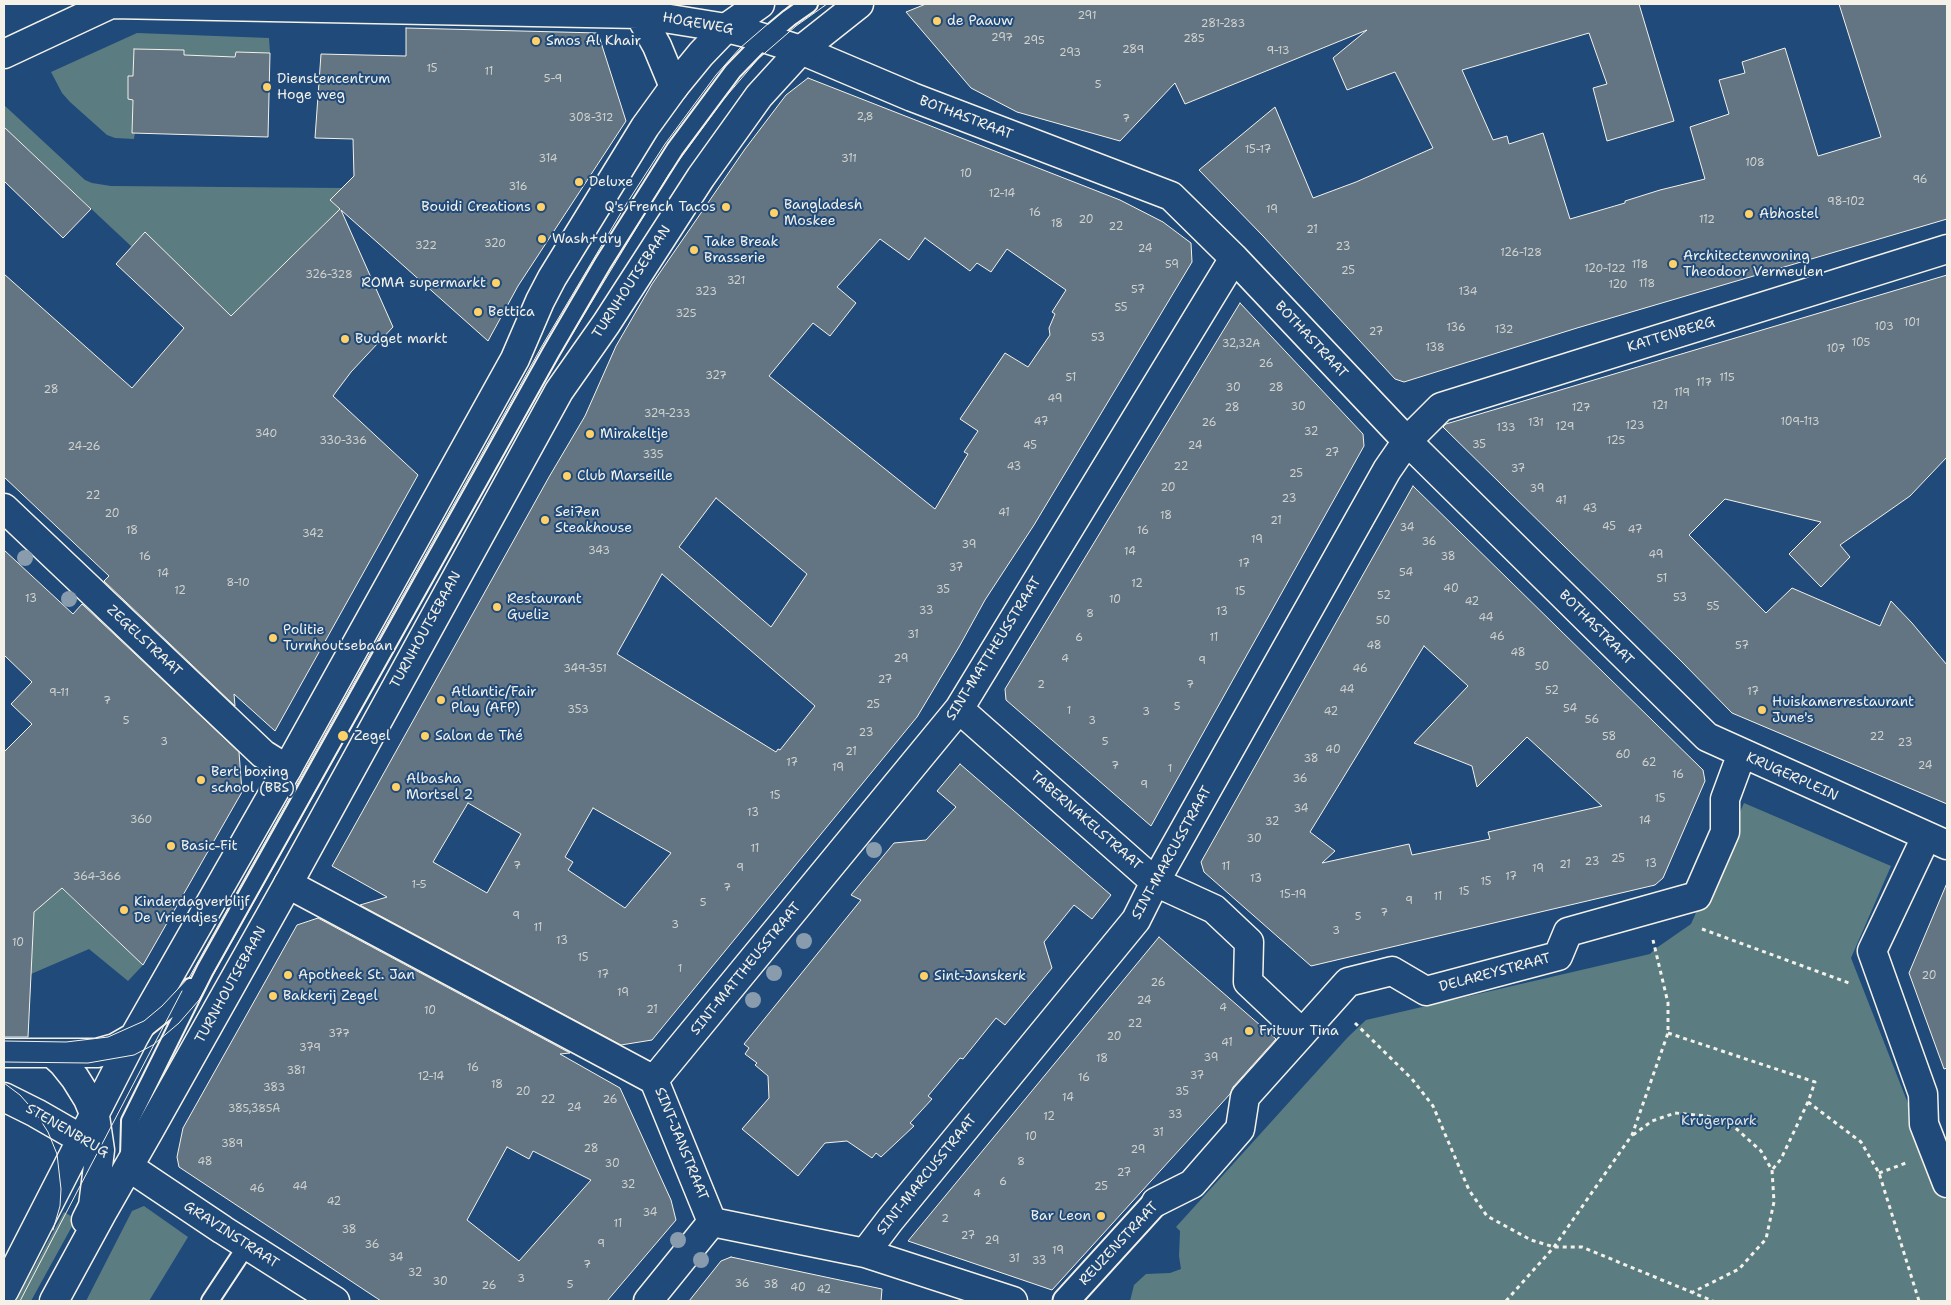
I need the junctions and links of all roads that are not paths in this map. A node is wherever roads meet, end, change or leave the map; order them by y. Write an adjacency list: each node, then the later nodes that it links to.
1 (760, 4): 5 (street)
2 (808, 4): 6 (lane)
3 (859, 4): 7 (street, TURNHOUTSEBAAN)
4 (623, 10): 5 (street, HOGEWEG); 8 (street, HOGEWEG); 9 (street)
5 (726, 28): 6 (street, HOGEWEG); 9 (street)
6 (766, 38): 7 (street, HOGEWEG); 21 (lane)
7 (801, 50): 11 (street, BOTHASTRAAT); 19 (street, TURNHOUTSEBAAN)
8 (4, 54)
9 (674, 87): 16 (street)
10 (1947, 249): 12 (street, KATTENBERG)
11 (1234, 258): 12 (street, BOTHASTRAAT); 14 (street, SINT-MATTHEUSSTRAAT)
12 (1408, 442): 15 (street, BOTHASTRAAT); 18 (street, SINT-MARCUSSTRAAT)
13 (4, 508): 16 (street, ZEGELSTRAAT)
14 (959, 710): 18 (street, TABERNAKELSTRAAT); 26 (street, SINT-MATTHEUSSTRAAT)
15 (1742, 753): 17 (street, KRUGERPLEIN); 20 (street, KRUGERPLEIN)
16 (287, 769): 23 (street)
17 (1937, 841): 30 (street)
18 (1155, 882): 22 (street, TABERNAKELSTRAAT); 34 (street, SINT-MARCUSSTRAAT)
19 (288, 884): 26 (street, SINT-JANSTRAAT); 29 (street, TURNHOUTSEBAAN)
20 (1697, 896): 22 (street, DELAREYSTRAAT)
21 (205, 970): 23 (lane); 29 (lane)
22 (1302, 1032): 31 (street, REUZENSTRAAT)
23 (134, 1037): 25 (street); 28 (street)
24 (4, 1052): 25 (street)
25 (52, 1053): 28 (street)
26 (654, 1080): 32 (street, SINT-JANSTRAAT)
27 (4, 1097): 28 (street, STENENBRUG)
28 (92, 1135): 29 (street, STENENBRUG); 35 (street); 36 (street)
29 (128, 1167): 33 (street, GRAVINSTRAAT); 37 (street, TURNHOUTSEBAAN)
30 (1947, 1183)
31 (1156, 1202): 42 (street, REUZENSTRAAT)
32 (712, 1222): 34 (street); 40 (street)
33 (247, 1245): 38 (lane); 39 (street, GRAVINSTRAAT)
34 (865, 1253): 41 (street)
35 (4, 1291)
36 (44, 1301)
37 (54, 1301)
38 (210, 1301)
39 (335, 1301)
40 (648, 1301)
41 (1013, 1301)
42 (1066, 1301)

